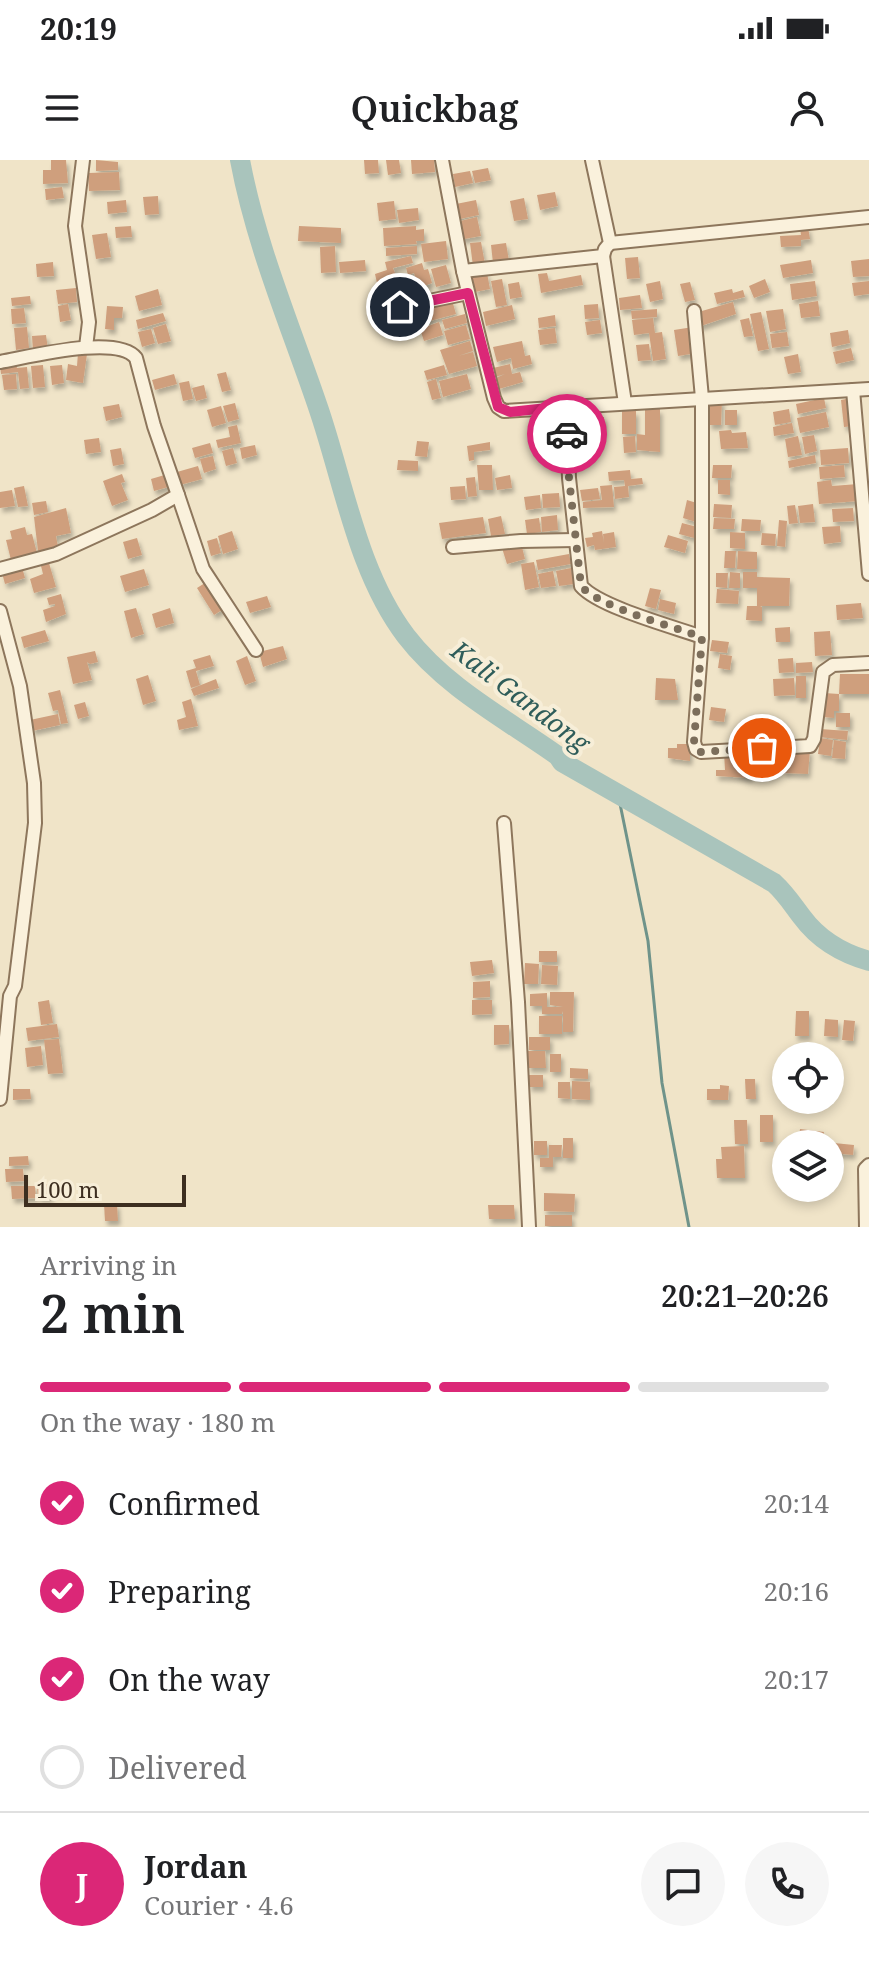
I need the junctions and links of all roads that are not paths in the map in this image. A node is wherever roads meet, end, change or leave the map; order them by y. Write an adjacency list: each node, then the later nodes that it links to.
1 (83, 160): 11 (street)
2 (442, 160): 7 (street)
3 (592, 160): 5 (street)
4 (869, 217): 5 (street)
5 (610, 243): 6 (street)
6 (603, 256): 7 (street); 16 (street)
7 (463, 271): 8 (street)
8 (468, 293): 9 (street); 17 (street)
9 (400, 307)
10 (694, 311): 15 (street)
11 (86, 347): 12 (street); 18 (street)
12 (0, 362)
13 (869, 389): 14 (street)
14 (853, 390): 15 (street); 22 (street)
15 (702, 398): 16 (street); 24 (street)
16 (625, 403): 17 (street)
17 (566, 406): 19 (street)
18 (178, 495): 21 (street); 25 (street)
19 (575, 540): 20 (street); 24 (street)
20 (453, 547)
21 (0, 569)
22 (869, 574)
23 (0, 611): 28 (street)
24 (702, 637): 26 (street)
25 (256, 650)
26 (869, 663)
27 (504, 823): 31 (street)
28 (5, 996): 29 (street)
29 (0, 1099)
30 (869, 1165): 32 (street)
31 (529, 1227)
32 (866, 1227)

